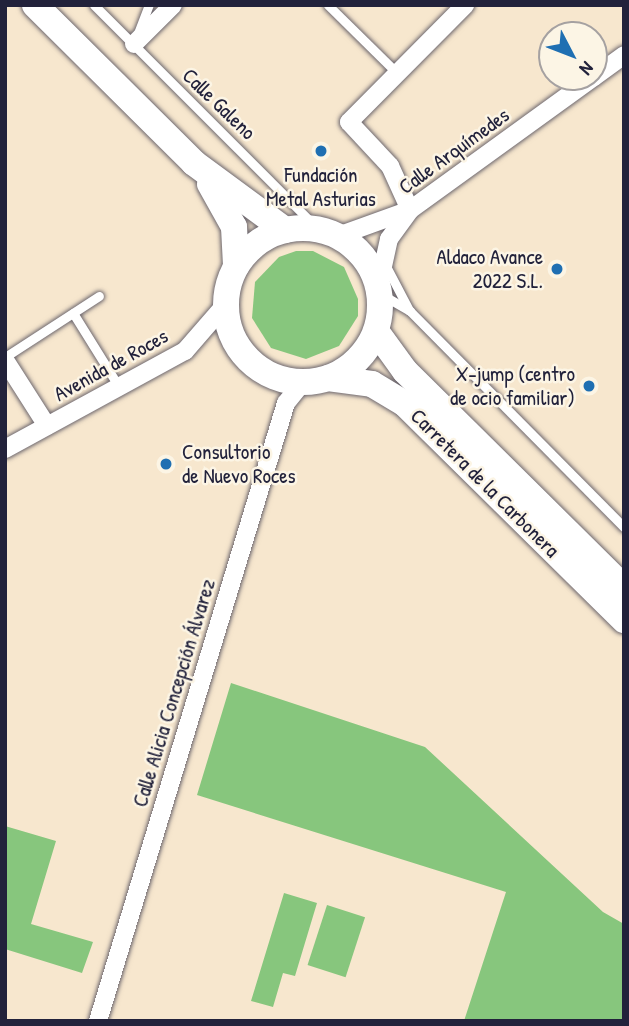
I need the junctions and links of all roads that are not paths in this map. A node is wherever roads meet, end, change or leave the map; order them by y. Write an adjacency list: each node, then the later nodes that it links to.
1 (35, 5): 12 (street)
2 (94, 5): 7 (lane, Calle Galeno)
3 (149, 5): 7 (lane)
4 (173, 5): 7 (street)
5 (328, 5): 10 (lane)
6 (465, 5): 10 (street)
7 (134, 44): 15 (lane, Calle Galeno)
8 (624, 55): 9 (street, Calle Arquímedes)
9 (608, 67)
10 (397, 73): 13 (street)
11 (575, 91): 13 (street, Calle Arquímedes)
12 (194, 163): 14 (street); 17 (street)
13 (410, 210): 15 (street); 16 (street, Calle Arquímedes)
14 (285, 230): 15 (street); 17 (street)
15 (328, 233): 18 (street)
16 (384, 261): 18 (street, Calle Arquímedes); 21 (lane)
17 (236, 266): 20 (street)
18 (379, 291): 21 (lane); 23 (street)
19 (99, 296): 22 (lane)
20 (225, 305): 26 (street); 27 (street, Avenida de Roces)
21 (410, 311): 30 (lane)
22 (73, 313): 24 (lane); 27 (lane)
23 (376, 331): 25 (street); 31 (street, Carretera de la Carbonera)
24 (5, 358): 28 (street)
25 (328, 378): 26 (street); 32 (street, Carretera de la Carbonera)
26 (302, 383): 33 (street, Calle Alicia Concepción Álvarez)
27 (119, 387): 28 (street, Avenida de Roces)
28 (47, 426): 29 (street, Avenida de Roces)
29 (5, 449)
30 (624, 527)
31 (624, 588)
32 (624, 620)
33 (99, 1021)

